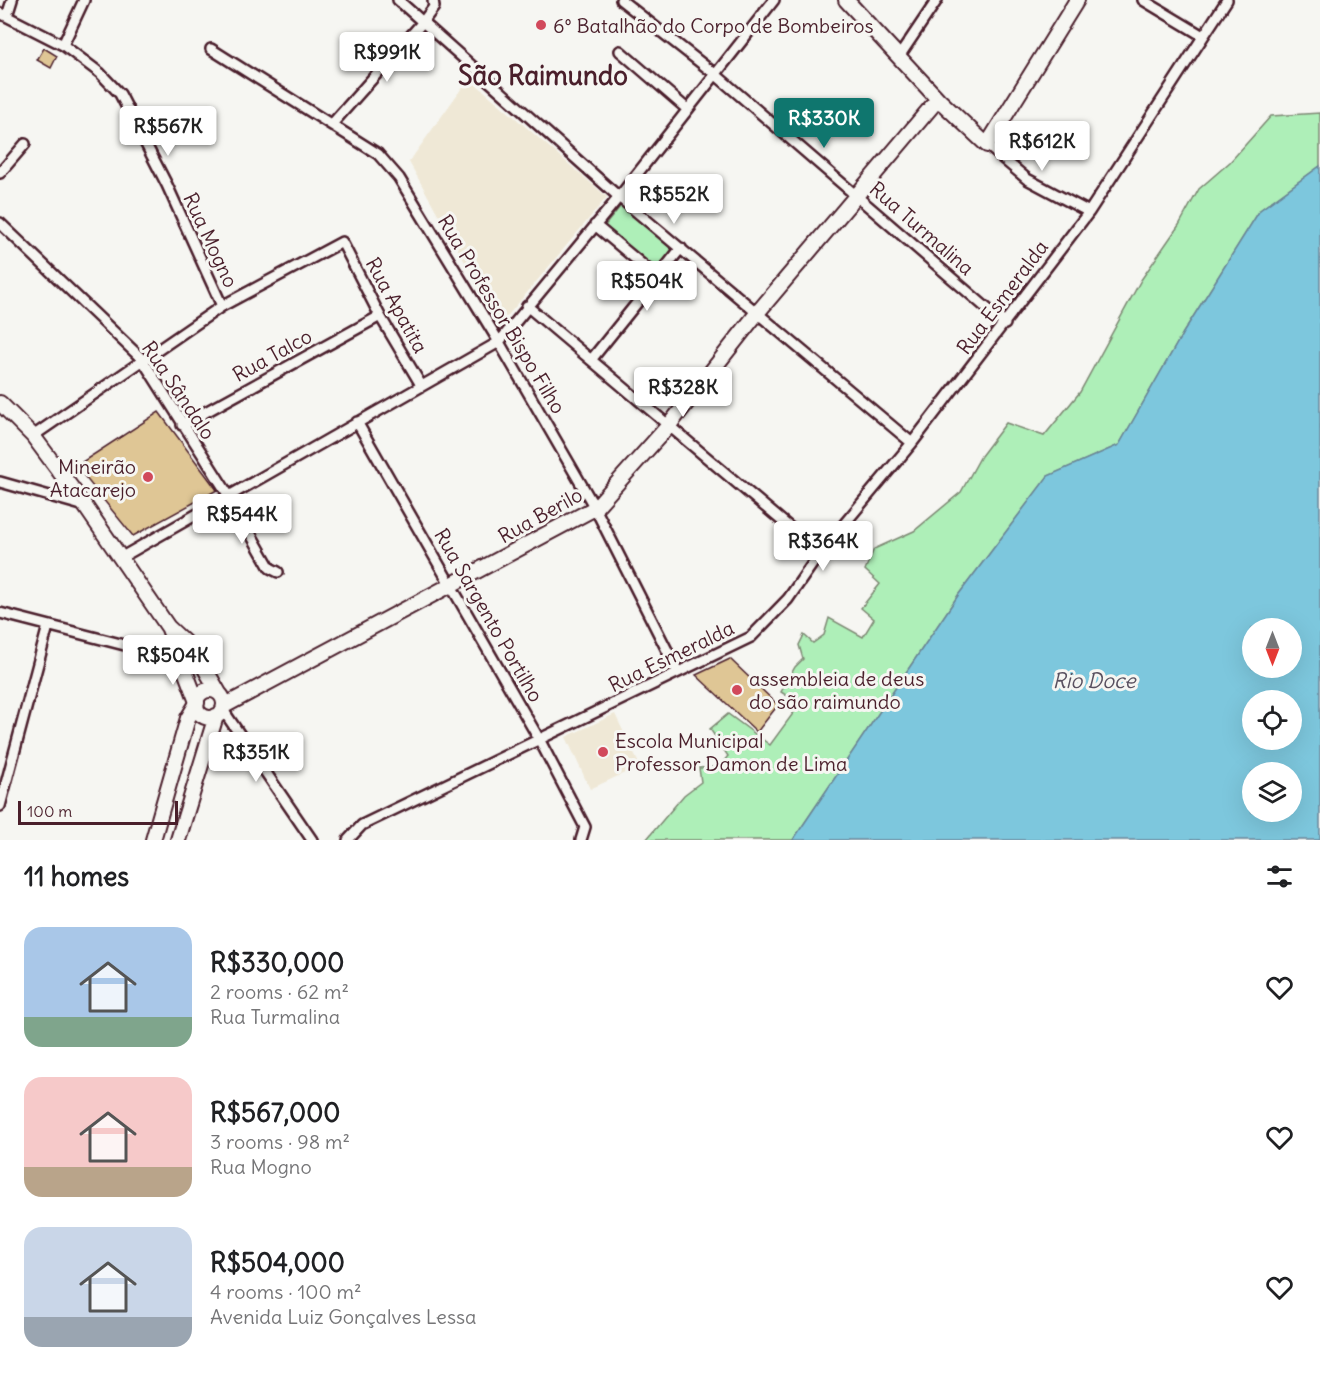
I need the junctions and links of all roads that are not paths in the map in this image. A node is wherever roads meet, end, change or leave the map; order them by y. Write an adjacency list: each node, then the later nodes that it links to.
1 (12, 0): 12 (street)
2 (84, 0): 15 (street)
3 (398, 0): 13 (street)
4 (433, 0): 13 (street)
5 (621, 0): 19 (street, Rua Turmalina)
6 (774, 0): 19 (street)
7 (846, 0): 18 (street)
8 (937, 0): 18 (street)
9 (1077, 0): 24 (street)
10 (1143, 0): 14 (street)
11 (1227, 0): 14 (street, Rua Esmeralda)
12 (4, 14): 15 (street, Rua Mogno)
13 (422, 23): 22 (street); 27 (street)
14 (1203, 36): 28 (street, Rua Esmeralda)
15 (63, 45): 33 (street, Rua Mogno)
16 (211, 49): 22 (street, Rua Professor Bispo Filho)
17 (620, 51): 21 (street)
18 (898, 58): 20 (street)
19 (715, 75): 21 (street); 26 (street, Rua Turmalina)
20 (938, 99): 24 (street); 26 (street, Rua Berilo)
21 (687, 109): 27 (street)
22 (332, 124): 38 (street, Rua Professor Bispo Filho)
23 (25, 144): 25 (street)
24 (987, 145): 28 (street)
25 (0, 173)
26 (857, 195): 35 (street, Rua Berilo); 37 (street, Rua Turmalina)
27 (619, 196): 30 (street); 31 (street)
28 (1089, 212): 37 (street, Rua Esmeralda)
29 (0, 223): 39 (street, Rua Sândalo)
30 (595, 225): 32 (street); 34 (street)
31 (681, 248): 32 (street); 35 (street)
32 (657, 277): 40 (street)
33 (222, 306): 36 (street, Rua Apatita); 39 (street)
34 (527, 306): 38 (street); 40 (street)
35 (758, 312): 44 (street, Rua Berilo); 47 (street)
36 (380, 316): 41 (street, Rua Apatita); 45 (street, Rua Talco)
37 (1005, 324): 47 (street, Rua Esmeralda)
38 (499, 342): 41 (street); 51 (street, Rua Professor Bispo Filho)
39 (142, 359): 45 (street, Rua Sândalo); 46 (street)
40 (591, 360): 44 (street)
41 (421, 385): 43 (street)
42 (0, 403): 46 (street)
43 (357, 422): 49 (street); 55 (street, Rua Sargento Portilho)
44 (670, 424): 51 (street, Rua Berilo); 52 (street)
45 (182, 425): 49 (street, Rua Sândalo)
46 (33, 436): 50 (street)
47 (912, 443): 52 (street, Rua Esmeralda)
48 (0, 482): 50 (street)
49 (229, 496): 53 (street); 54 (street, Rua Sândalo)
50 (85, 506): 53 (street)
51 (595, 508): 55 (street, Rua Berilo); 60 (street, Rua Professor Bispo Filho)
52 (820, 553): 60 (street, Rua Esmeralda)
53 (122, 557): 58 (street)
54 (278, 572)
55 (452, 586): 62 (street, Rua Berilo); 63 (street, Rua Sargento Portilho)
56 (0, 612): 57 (street)
57 (48, 626): 59 (street); 64 (street)
58 (168, 627): 59 (street); 62 (street)
59 (179, 659): 61 (street)
60 (678, 672): 63 (street, Rua Esmeralda)
61 (196, 702): 62 (street, Rua Berilo); 62 (street); 65 (street)
62 (220, 706): 66 (street); 67 (street)
63 (539, 739): 68 (street, Rua Esmeralda); 69 (street, Rua Sargento Portilho)
64 (0, 806)
65 (154, 836): 66 (street)
66 (179, 839)
67 (312, 840)
68 (348, 840)
69 (581, 840)

